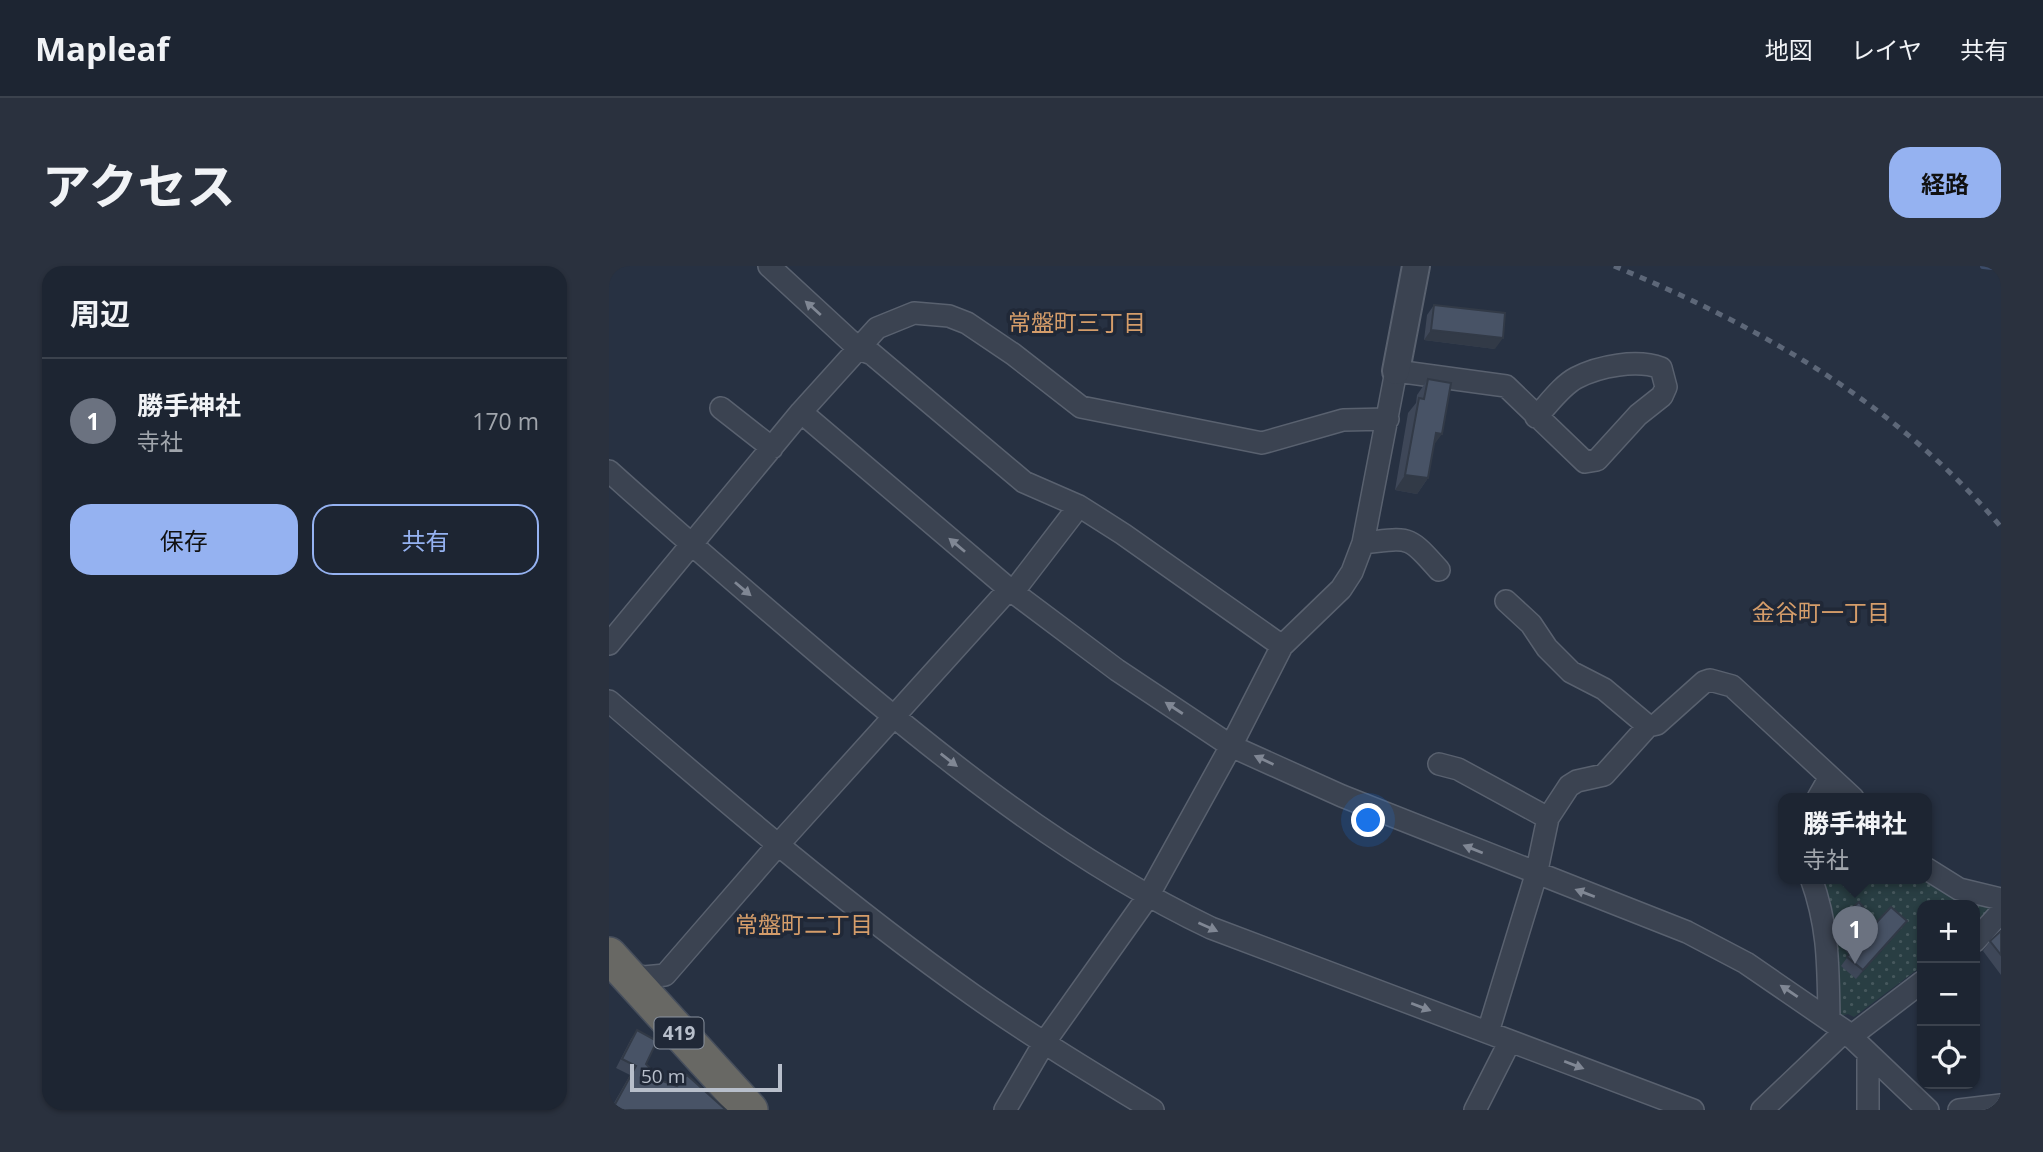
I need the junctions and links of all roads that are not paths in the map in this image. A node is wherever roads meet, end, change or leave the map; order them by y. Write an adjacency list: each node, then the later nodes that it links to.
1 (768, 266): 3 (street, one-way to 1)
2 (1416, 266): 4 (street)
3 (859, 349): 6 (street); 8 (street); 11 (street)
4 (1397, 371): 7 (street); 8 (street)
5 (721, 408): 9 (street)
6 (801, 412): 9 (street); 15 (street, one-way to 6)
7 (1536, 417): 7 (street)
8 (1388, 419): 12 (street)
9 (772, 447): 13 (street)
10 (609, 471): 13 (street)
11 (1079, 506): 15 (street); 18 (street)
12 (1363, 543): 14 (street); 18 (street)
13 (691, 545): 17 (street); 20 (street, one-way to 20)
14 (1439, 570)
15 (1011, 591): 20 (street); 22 (street, one-way to 15)
16 (1506, 601): 21 (street)
17 (609, 644)
18 (1282, 646): 22 (street)
19 (609, 701): 28 (street)
20 (895, 718): 28 (street); 32 (street, one-way to 32)
21 (1648, 726): 24 (street); 27 (street)
22 (1231, 746): 30 (street, one-way to 22); 32 (street)
23 (1439, 764): 27 (street)
24 (1830, 778): 25 (street); 26 (street)
25 (1821, 793)
26 (1847, 793)
27 (1548, 818): 30 (street)
28 (777, 846): 36 (street); 41 (street)
29 (1932, 872): 33 (street)
30 (1537, 875): 38 (street, one-way to 30); 39 (street)
31 (1813, 884): 38 (street)
32 (1147, 898): 39 (street, one-way to 39); 41 (street)
33 (2001, 899)
34 (2001, 912): 35 (street)
35 (1980, 935)
36 (614, 967): 44 (highway, 419)
37 (1917, 985): 38 (street)
38 (1841, 1028): 42 (street); 49 (street)
39 (1488, 1032): 40 (street)
40 (1510, 1041): 47 (street); 48 (street, one-way to 48)
41 (1044, 1043): 45 (street); 46 (street)
42 (1868, 1055): 50 (street); 51 (street)
43 (2001, 1104): 52 (street)
44 (750, 1110)
45 (1005, 1110)
46 (1153, 1110)
47 (1475, 1110)
48 (1693, 1110)
49 (1762, 1110)
50 (1868, 1110)
51 (1929, 1110)
52 (1959, 1110)

